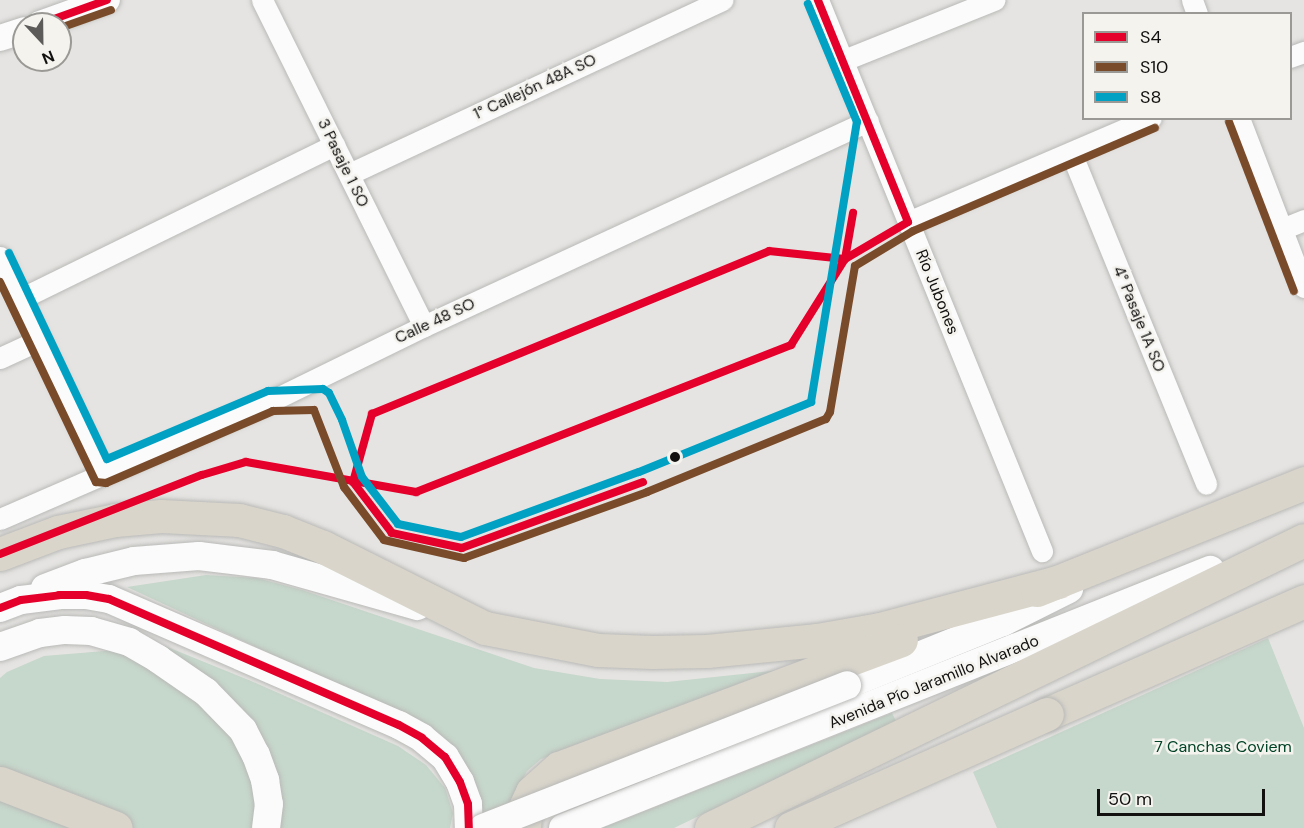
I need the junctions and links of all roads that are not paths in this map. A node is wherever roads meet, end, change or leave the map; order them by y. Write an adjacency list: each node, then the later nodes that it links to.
1 (107, 0): 6 (street)
2 (262, 0): 11 (street, 3 Pasaje 1 SO)
3 (722, 0): 13 (street, 1° Callejón 48A SO)
4 (818, 0): 7 (street, Río Jubones)
5 (994, 0): 7 (street)
6 (72, 13)
7 (844, 60): 10 (street, Río Jubones)
8 (1147, 120): 12 (street)
9 (1240, 120): 16 (street)
10 (868, 121): 15 (street, Río Jubones); 20 (street, Calle 48 SO)
11 (334, 145): 13 (street, 3 Pasaje 1 SO); 19 (street)
12 (1072, 155): 15 (street); 25 (street, 4° Pasaje 1A SO)
13 (349, 174): 20 (street, 3 Pasaje 1 SO)
14 (1304, 220): 16 (street)
15 (908, 222): 30 (street, Río Jubones)
16 (1282, 230): 18 (street)
17 (0, 257): 19 (street)
18 (1304, 287)
19 (20, 298): 21 (street)
20 (424, 326): 23 (street, Calle 48 SO)
21 (39, 340): 22 (street); 23 (street)
22 (0, 358)
23 (102, 473): 26 (street, Calle 48 SO)
24 (1304, 483): 27 (highway)
25 (1206, 484)
26 (0, 519)
27 (1192, 528): 32 (highway); 42 (main road, Avenida Pío Jaramillo Alvarado, bridge)
28 (1304, 532): 44 (main road, Avenida Pío Jaramillo Alvarado)
29 (1304, 540): 38 (highway)
30 (1042, 551)
31 (0, 554): 35 (highway)
32 (1058, 582): 35 (highway); 43 (highway)
33 (1304, 601): 46 (highway, bridge)
34 (10, 604): 35 (main road); 41 (main road)
35 (485, 628)
36 (0, 647): 40 (main road)
37 (0, 783): 39 (highway)
38 (789, 791): 45 (highway); 47 (street)
39 (116, 828)
40 (266, 828)
41 (469, 828)
42 (483, 828)
43 (524, 828)
44 (563, 828)
45 (711, 828)
46 (791, 828)
47 (805, 828)

